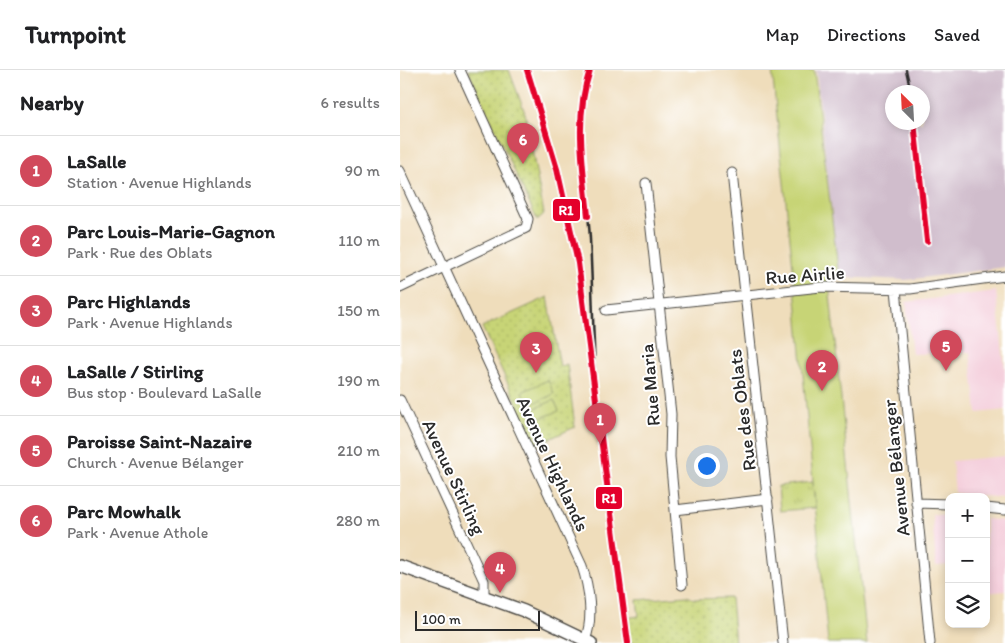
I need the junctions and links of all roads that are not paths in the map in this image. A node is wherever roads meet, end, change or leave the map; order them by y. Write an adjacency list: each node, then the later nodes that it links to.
1 (460, 70): 5 (street)
2 (400, 171): 5 (street, Avenue Highlands)
3 (732, 173): 9 (street, Rue des Oblats)
4 (646, 183): 10 (street, Rue Maria)
5 (444, 267): 7 (street); 22 (street, Avenue Highlands)
6 (1005, 276): 8 (street, Rue Airlie)
7 (400, 288)
8 (896, 289): 9 (street, Rue Airlie); 14 (street, Avenue Bélanger)
9 (745, 296): 10 (street, Rue Airlie); 13 (street, Rue des Oblats)
10 (659, 304): 11 (street, Rue Airlie); 17 (street, Rue Maria)
11 (606, 310)
12 (400, 400): 21 (street, Avenue Stirling)
13 (768, 499): 17 (street); 23 (street, Rue des Oblats)
14 (916, 503): 15 (street); 24 (street, Avenue Bélanger)
15 (945, 504)
16 (990, 508): 18 (street)
17 (675, 510): 20 (street, Rue Maria)
18 (1005, 510)
19 (400, 566): 21 (main road)
20 (682, 585)
21 (484, 596): 22 (main road)
22 (588, 641)
23 (782, 643)
24 (930, 643)

